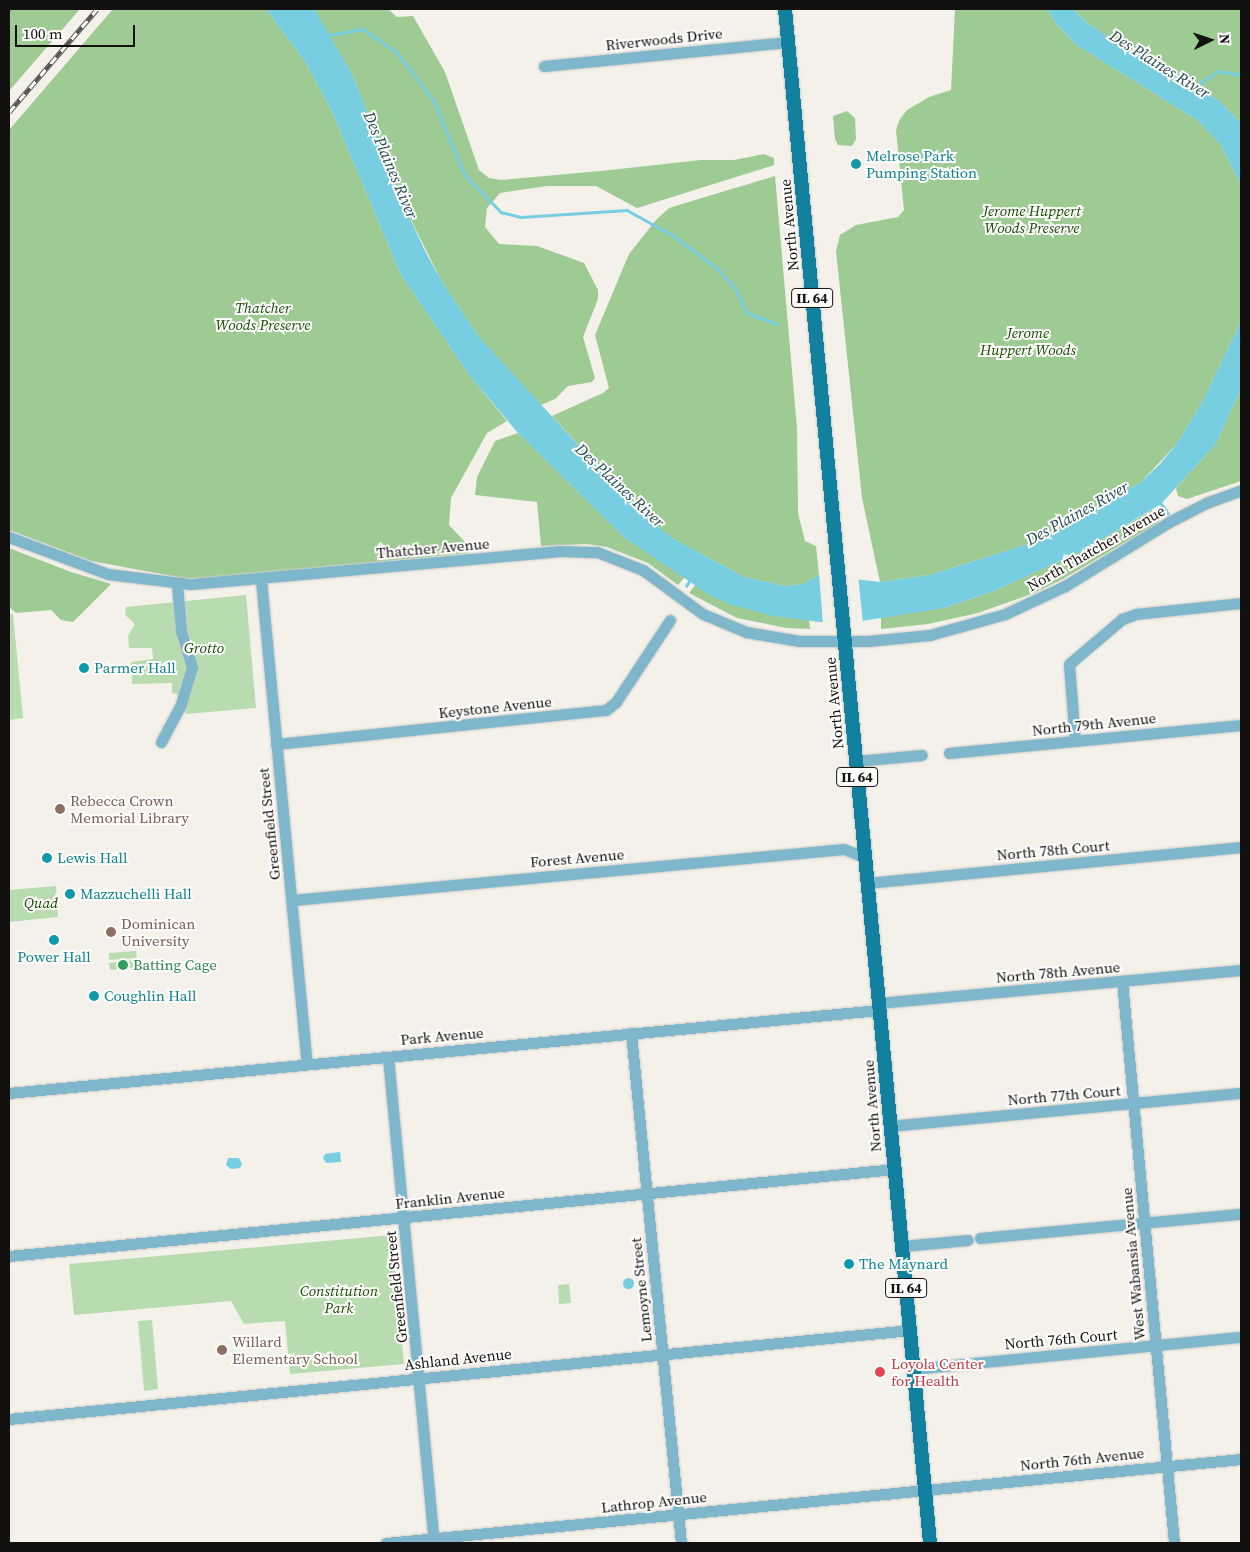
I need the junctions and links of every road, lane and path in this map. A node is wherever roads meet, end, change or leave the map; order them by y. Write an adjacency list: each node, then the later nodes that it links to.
1 (785, 9): 2 (main road, North Avenue / IL 64)
2 (788, 42): 3 (street, Riverwoods Drive); 10 (main road, North Avenue / IL 64)
3 (544, 66)
4 (1241, 490): 10 (street, North Thatcher Avenue)
5 (9, 537): 7 (street, Thatcher Avenue)
6 (260, 580): 7 (street, Thatcher Avenue); 10 (street, Thatcher Avenue); 14 (street, Greenfield Street)
7 (177, 584): 13 (street)
8 (1241, 603): 12 (street)
9 (670, 620): 14 (street, Keystone Avenue)
10 (845, 642): 17 (main road, North Avenue / IL 64)
11 (1241, 725): 12 (street, North 79th Avenue)
12 (1074, 741): 15 (street, North 79th Avenue)
13 (161, 742)
14 (276, 744): 21 (street, Greenfield Street)
15 (949, 753)
16 (922, 755): 17 (street)
17 (856, 761): 19 (main road, North Avenue / IL 64)
18 (1241, 847): 20 (street, North 78th Court)
19 (864, 856): 20 (main road, North Avenue / IL 64); 21 (street, Forest Avenue)
20 (867, 883): 24 (main road, North Avenue / IL 64)
21 (292, 900): 27 (street, Greenfield Street)
22 (1241, 970): 23 (street, North 78th Avenue)
23 (1122, 981): 24 (street, North 78th Avenue); 30 (street, West Wabansia Avenue)
24 (879, 1006): 25 (street, Park Avenue); 31 (main road, North Avenue / IL 64)
25 (630, 1034): 26 (street, Park Avenue); 33 (street, Lemoyne Street)
26 (388, 1057): 27 (street, Park Avenue); 35 (street, Greenfield Street)
27 (307, 1064): 28 (street, Park Avenue)
28 (9, 1093)
29 (1241, 1093): 30 (street, North 77th Court)
30 (1133, 1103): 31 (street, North 77th Court); 36 (street, West Wabansia Avenue)
31 (890, 1126): 32 (main road, North Avenue / IL 64)
32 (894, 1169): 33 (street, Franklin Avenue); 39 (main road, North Avenue / IL 64)
33 (646, 1194): 35 (street, Franklin Avenue); 44 (street, Lemoyne Street)
34 (1241, 1214): 36 (street)
35 (404, 1217): 40 (street, Franklin Avenue); 46 (street, Greenfield Street)
36 (1144, 1223): 37 (street); 43 (street, West Wabansia Avenue)
37 (980, 1238)
38 (968, 1240): 39 (street)
39 (902, 1246): 41 (main road, North Avenue / IL 64)
40 (9, 1256)
41 (910, 1330): 44 (street, Ashland Avenue); 45 (main road, North Avenue / IL 64)
42 (1241, 1337): 43 (street, North 76th Court)
43 (1156, 1345): 45 (street, North 76th Court); 49 (street, West Wabansia Avenue)
44 (662, 1354): 46 (street, Ashland Avenue); 51 (street, Lemoyne Street)
45 (913, 1369): 50 (main road, North Avenue / IL 64)
46 (420, 1378): 47 (street, Ashland Avenue); 52 (street, Greenfield Street)
47 (9, 1419)
48 (1241, 1459): 49 (street, North 76th Avenue)
49 (1167, 1466): 50 (street, North 76th Avenue); 56 (street, West Wabansia Avenue)
50 (925, 1490): 51 (street, Lathrop Avenue); 55 (main road, North Avenue / IL 64)
51 (678, 1515): 52 (street, Lathrop Avenue); 54 (street, Lemoyne Street)
52 (434, 1541): 53 (street, Lathrop Avenue)
53 (386, 1543)
54 (681, 1543)
55 (930, 1543)
56 (1174, 1543)

